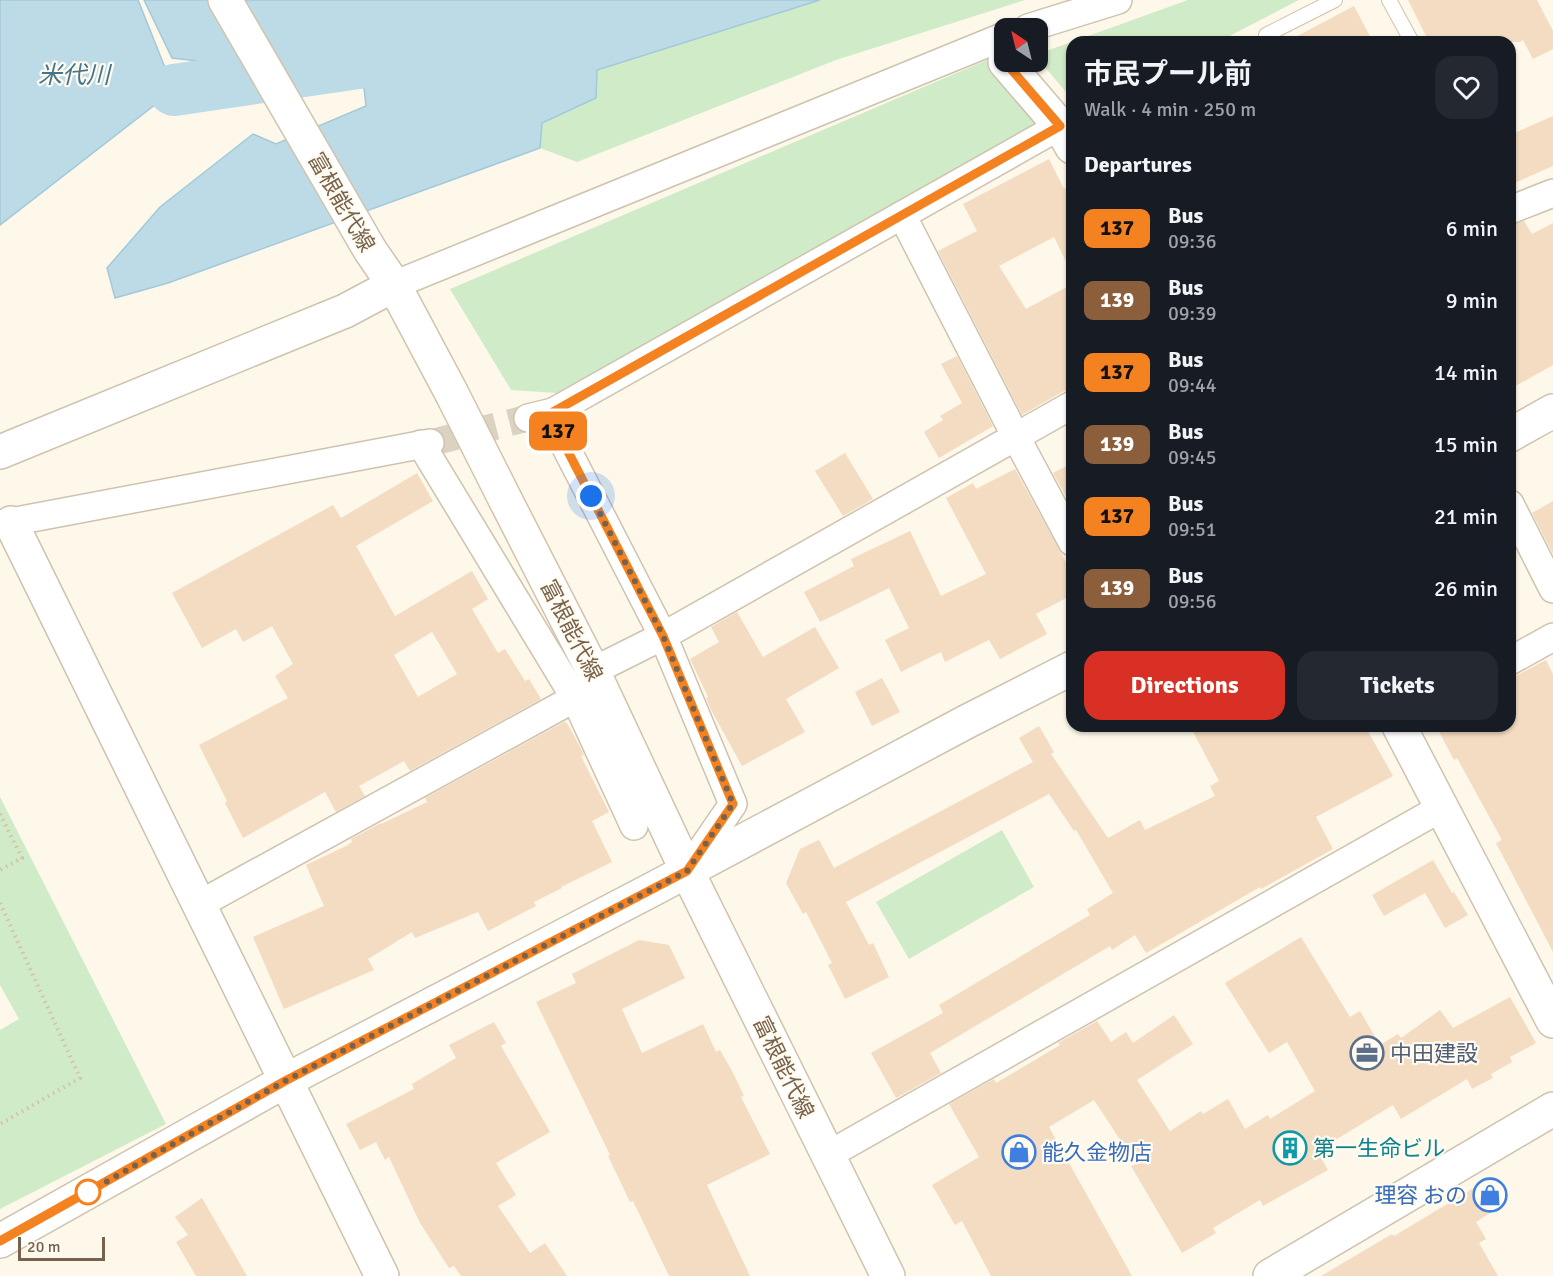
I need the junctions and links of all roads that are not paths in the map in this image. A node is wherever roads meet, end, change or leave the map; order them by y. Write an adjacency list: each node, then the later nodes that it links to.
1 (225, 0): 14 (street, 富根能代線)
2 (1118, 0): 5 (street)
3 (1335, 0): 6 (lane)
4 (1389, 0): 7 (lane)
5 (1048, 22)
6 (1267, 36)
7 (1409, 36)
8 (994, 53): 14 (street)
9 (1018, 72): 10 (street)
10 (1066, 136): 13 (street)
11 (1553, 193): 12 (street)
12 (1516, 208)
13 (902, 215): 18 (street); 24 (street)
14 (394, 285): 19 (street); 27 (street, 富根能代線, bridge)
15 (1066, 408): 18 (street)
16 (1553, 411): 17 (street)
17 (1516, 432)
18 (1016, 437): 22 (street); 24 (street)
19 (0, 452)
20 (1516, 516): 23 (street)
21 (5, 524): 29 (street); 34 (street)
22 (1066, 531)
23 (1553, 589)
24 (663, 636): 27 (street); 33 (street)
25 (1553, 638): 26 (street)
26 (1516, 658)
27 (593, 671): 33 (street, 富根能代線)
28 (1066, 671): 33 (street)
29 (575, 698): 32 (street); 34 (street)
30 (1402, 732): 31 (street)
31 (1441, 808): 35 (street); 38 (street)
32 (634, 826)
33 (687, 871): 36 (street); 38 (street, 富根能代線)
34 (200, 904): 36 (street)
35 (1553, 1021)
36 (285, 1081): 39 (street); 40 (street)
37 (1553, 1109): 42 (street)
38 (828, 1155): 41 (street, 富根能代線)
39 (0, 1241)
40 (382, 1276)
41 (888, 1276)
42 (1270, 1276)

